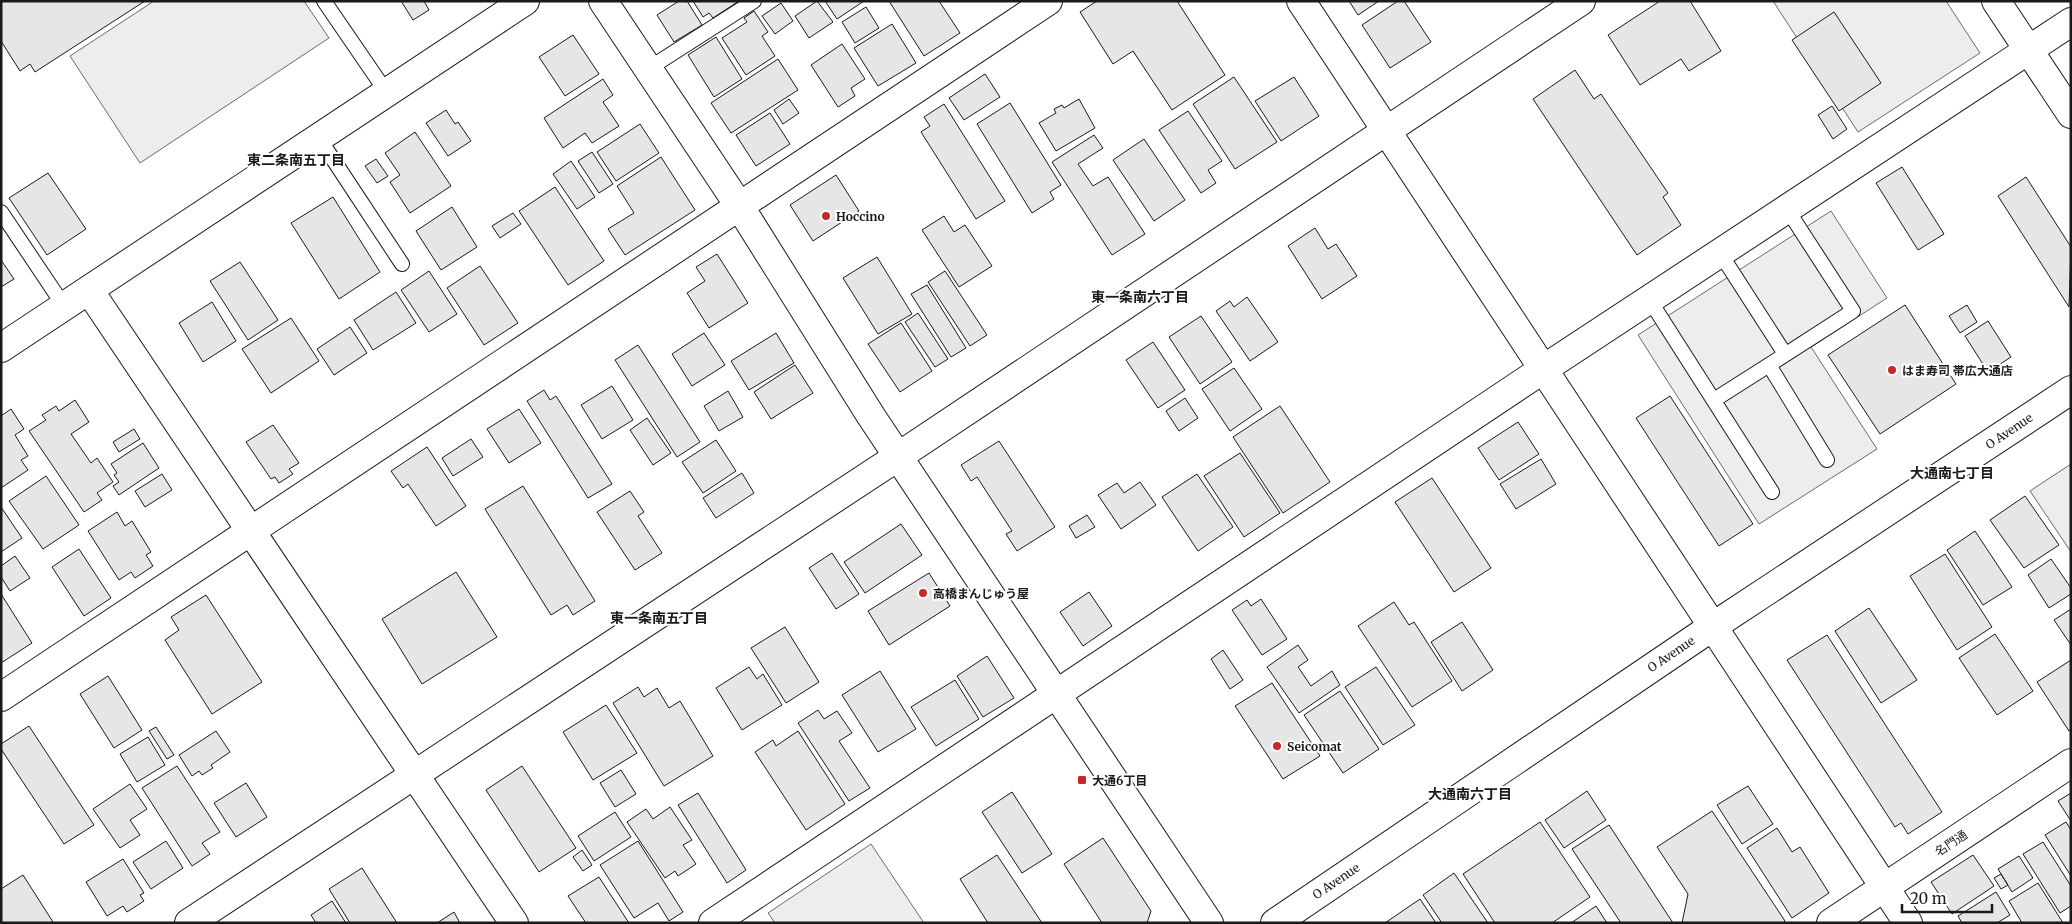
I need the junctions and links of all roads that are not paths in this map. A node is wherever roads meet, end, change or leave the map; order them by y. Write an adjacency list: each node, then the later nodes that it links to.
1 (324, 1): 12 (lane)
2 (525, 1): 12 (main road)
3 (603, 1): 11 (main road)
4 (754, 1): 11 (lane)
5 (1048, 1): 16 (main road)
6 (1301, 1): 14 (main road)
7 (1581, 1): 14 (main road)
8 (1996, 1): 10 (main road)
9 (2071, 22): 10 (main road)
10 (2028, 50): 13 (main road); 17 (main road)
11 (648, 69): 16 (main road)
12 (387, 93): 15 (main road)
13 (2071, 114)
14 (1387, 131): 27 (main road); 30 (main road)
15 (319, 138): 20 (lane); 21 (main road)
16 (740, 206): 30 (main road); 33 (main road)
17 (1787, 209): 19 (main road); 25 (lane)
18 (1, 212): 23 (lane)
19 (1720, 253): 22 (main road); 25 (lane)
20 (402, 264)
21 (89, 290): 23 (main road); 33 (main road)
22 (1649, 299): 27 (main road); 29 (lane)
23 (64, 306): 24 (main road)
24 (1, 348)
25 (1785, 354): 26 (lane)
26 (1769, 365): 29 (lane); 31 (lane)
27 (1542, 370): 34 (main road); 35 (main road)
28 (2071, 390): 34 (main road, O Avenue)
29 (1714, 400): 32 (lane)
30 (899, 456): 35 (main road); 38 (main road)
31 (1827, 460)
32 (1772, 492)
33 (252, 530): 36 (main road); 38 (main road)
34 (1712, 626): 39 (main road); 44 (main road, O Avenue)
35 (1057, 692): 42 (main road); 43 (main road)
36 (1, 697)
37 (2071, 763): 39 (main road, 名門通)
38 (414, 774): 40 (main road); 41 (main road)
39 (1885, 888): 45 (main road, 名門通); 46 (main road)
40 (189, 923)
41 (514, 923)
42 (713, 923)
43 (1209, 923)
44 (1275, 923)
45 (1831, 923)
46 (1908, 923)

